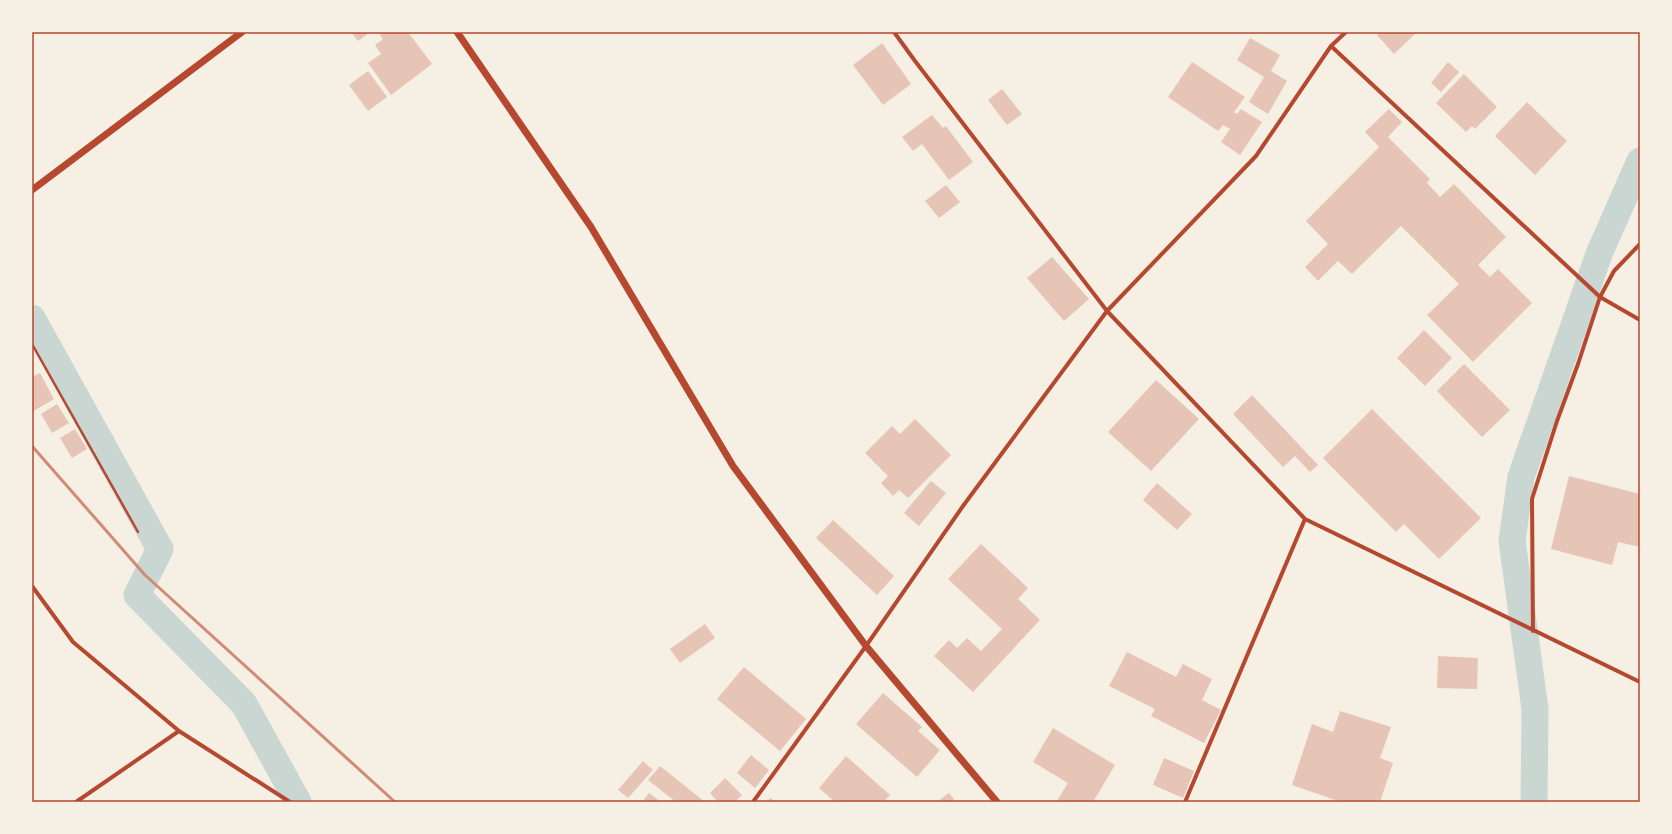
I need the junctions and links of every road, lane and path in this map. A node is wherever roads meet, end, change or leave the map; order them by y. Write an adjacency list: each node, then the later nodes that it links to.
1 (242, 32): 6 (street)
2 (457, 32): 16 (street)
3 (894, 32): 9 (street)
4 (1346, 32): 5 (street)
5 (1331, 46): 8 (street); 9 (street)
6 (32, 190)
7 (1640, 244): 8 (street)
8 (1600, 297): 10 (street); 15 (street)
9 (1107, 311): 12 (street); 16 (street)
10 (1640, 320)
11 (32, 344): 13 (path)
12 (1305, 519): 15 (street); 23 (street)
13 (138, 532)
14 (32, 586): 18 (street)
15 (1533, 630): 17 (street)
16 (866, 646): 21 (street); 22 (street)
17 (1640, 682)
18 (179, 731): 19 (street); 20 (street)
19 (76, 802)
20 (290, 802)
21 (753, 802)
22 (997, 802)
23 (1185, 802)

